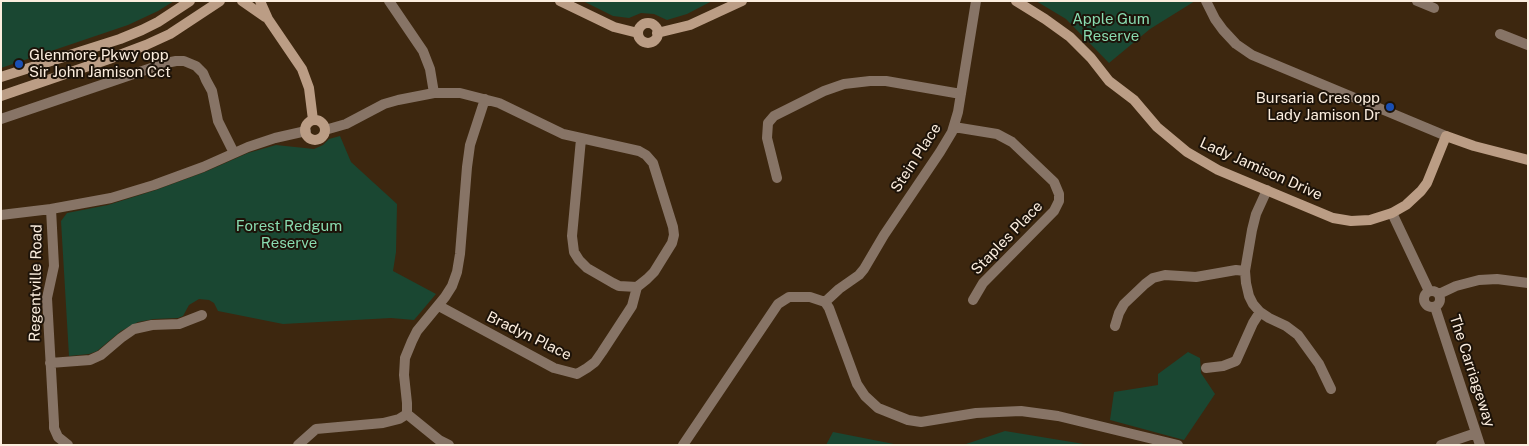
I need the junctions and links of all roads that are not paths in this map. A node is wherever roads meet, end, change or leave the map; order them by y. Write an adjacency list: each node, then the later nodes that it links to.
1 (190, 1): 16 (street)
2 (220, 1): 19 (street)
3 (242, 1): 13 (street)
4 (260, 1): 13 (street)
5 (389, 1): 17 (street)
6 (560, 1): 7 (street)
7 (742, 1)
8 (976, 1): 18 (street, Stein Place)
9 (1016, 1): 31 (street, Lady Jamison Drive)
10 (1206, 1): 26 (street)
11 (1417, 1): 12 (street)
12 (1434, 8)
13 (268, 19): 22 (street)
14 (1500, 34): 15 (street)
15 (1528, 45)
16 (1, 78)
17 (434, 92): 20 (street); 24 (street)
18 (961, 94): 23 (street, Stein Place); 30 (street)
19 (1, 96)
20 (485, 99): 27 (street); 41 (street)
21 (1, 119): 28 (street)
22 (313, 120): 24 (street); 25 (street)
23 (954, 126): 39 (street, Staples Place); 40 (street, Stein Place)
24 (325, 130): 25 (street)
25 (306, 131): 28 (street, Regentville Road)
26 (1446, 136): 29 (street); 33 (street, Lady Jamison Drive)
27 (581, 139): 37 (street); 37 (street)
28 (234, 153): 32 (street, Regentville Road)
29 (1528, 160)
30 (778, 178)
31 (1267, 190): 33 (street, Lady Jamison Drive); 35 (street)
32 (51, 209): 34 (street); 45 (street, Regentville Road)
33 (1392, 214): 38 (street)
34 (1, 215)
35 (1245, 270): 42 (street); 44 (street)
36 (1528, 283): 38 (street)
37 (637, 287): 41 (street, Bradyn Place)
38 (1434, 293): 49 (street, The Carriageway)
39 (974, 300)
40 (825, 302): 53 (street); 54 (street)
41 (439, 306): 48 (street)
42 (1260, 312): 46 (street); 47 (street)
43 (202, 315): 45 (street)
44 (1115, 326)
45 (50, 363): 50 (street, Regentville Road)
46 (1206, 368)
47 (1331, 389)
48 (407, 414): 51 (street); 52 (street)
49 (1476, 433): 55 (street); 56 (street, The Carriageway)
50 (66, 443)
51 (298, 445)
52 (449, 445)
53 (683, 445)
54 (1178, 445)
55 (1441, 445)
56 (1480, 445)

